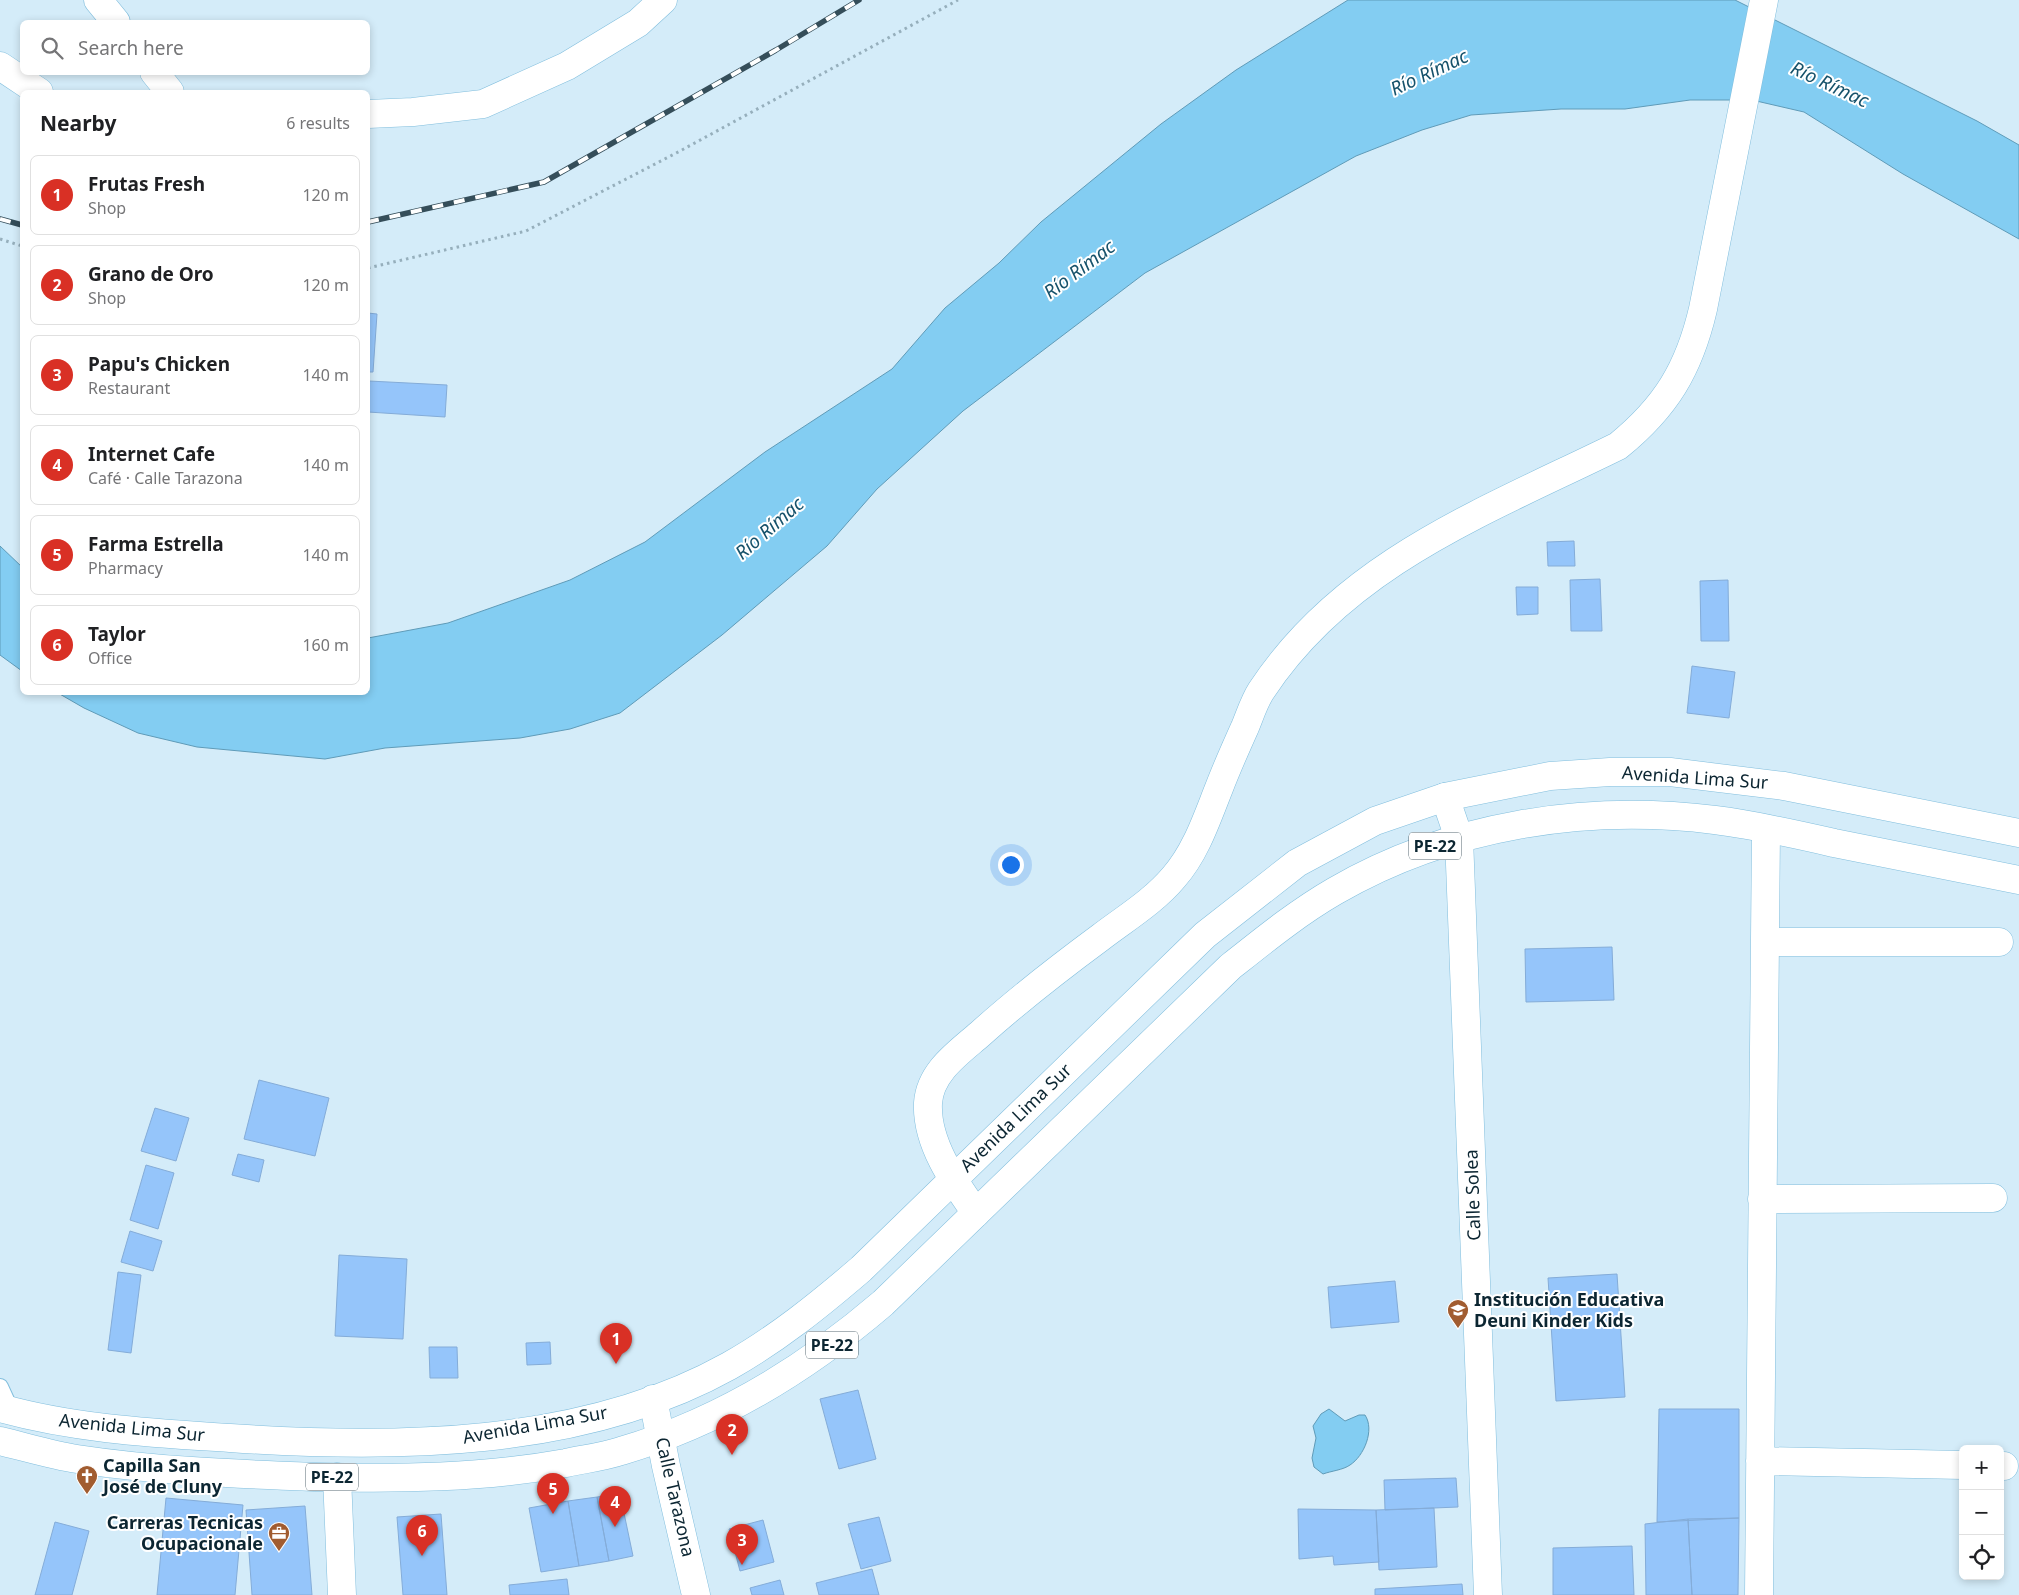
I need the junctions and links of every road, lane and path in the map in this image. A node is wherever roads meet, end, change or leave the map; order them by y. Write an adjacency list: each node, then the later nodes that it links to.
1 (98, 0): 5 (main road)
2 (663, 0): 10 (main road)
3 (958, 0): 13 (path)
4 (1764, 0): 21 (main road)
5 (114, 20)
6 (0, 66): 8 (main road)
7 (156, 75): 9 (main road)
8 (36, 90)
9 (168, 90)
10 (370, 114)
11 (0, 239): 12 (path)
12 (20, 245)
13 (370, 268)
14 (1445, 797): 16 (main road, Avenida Lima Sur / PE-22); 17 (main road, Calle Solea); 21 (main road, Avenida Lima Sur / PE-22)
15 (1766, 828): 17 (main road, Avenida Lima Sur / PE-22); 18 (main road, Avenida Lima Sur / PE-22); 19 (main road)
16 (2019, 833)
17 (1458, 838): 24 (main road, Avenida Lima Sur / PE-22); 34 (main road, Calle Solea)
18 (2019, 880)
19 (1765, 942): 20 (main road); 23 (main road)
20 (1999, 942)
21 (952, 1180): 24 (main road); 25 (main road, Avenida Lima Sur / PE-22)
22 (1993, 1198): 23 (main road)
23 (1762, 1199): 29 (main road)
24 (976, 1213): 27 (main road, Avenida Lima Sur / PE-22)
25 (653, 1399): 26 (main road, Avenida Lima Sur / PE-22); 27 (main road, Calle Tarazona)
26 (4, 1402)
27 (661, 1437): 31 (main road, Avenida Lima Sur / PE-22); 33 (main road, Calle Tarazona)
28 (0, 1441): 31 (main road, Avenida Lima Sur / PE-22)
29 (1760, 1461): 30 (main road); 35 (main road)
30 (1959, 1465)
31 (337, 1477): 32 (main road)
32 (342, 1595)
33 (696, 1595)
34 (1488, 1595)
35 (1759, 1595)

